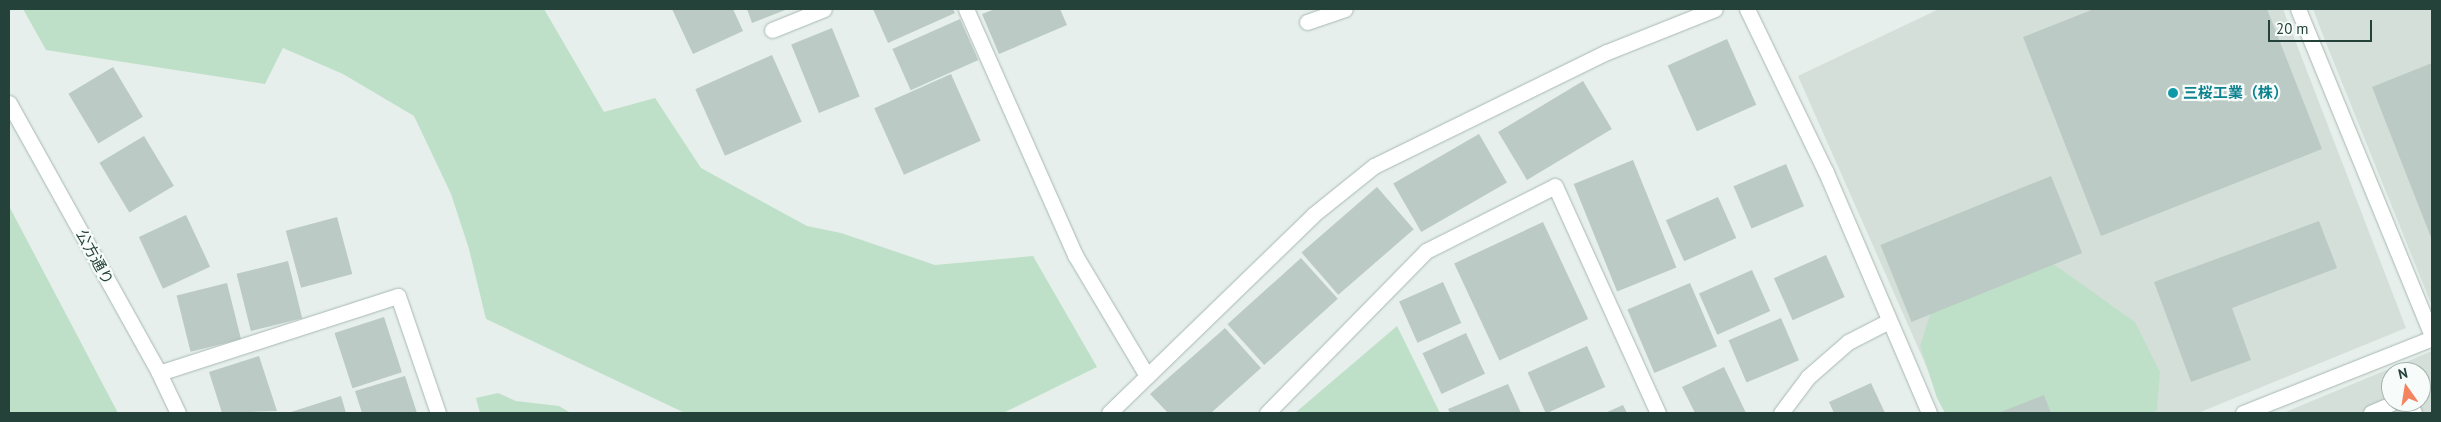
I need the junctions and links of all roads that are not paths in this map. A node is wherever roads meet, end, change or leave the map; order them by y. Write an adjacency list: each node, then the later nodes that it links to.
1 (824, 9): 8 (street)
2 (966, 9): 13 (street)
3 (1345, 9): 7 (street)
4 (1715, 9): 13 (street)
5 (1747, 9): 10 (street)
6 (2298, 9): 11 (street)
7 (1307, 22)
8 (772, 30)
9 (9, 103): 12 (street, 公方通り)
10 (1889, 321): 19 (street); 20 (street)
11 (2432, 336): 21 (street)
12 (159, 373): 14 (street, 公方通り); 15 (street)
13 (1147, 376): 16 (street)
14 (178, 413)
15 (438, 413)
16 (1109, 413)
17 (1267, 413): 18 (street)
18 (1658, 413)
19 (1781, 413)
20 (1930, 413)
21 (2243, 413)

